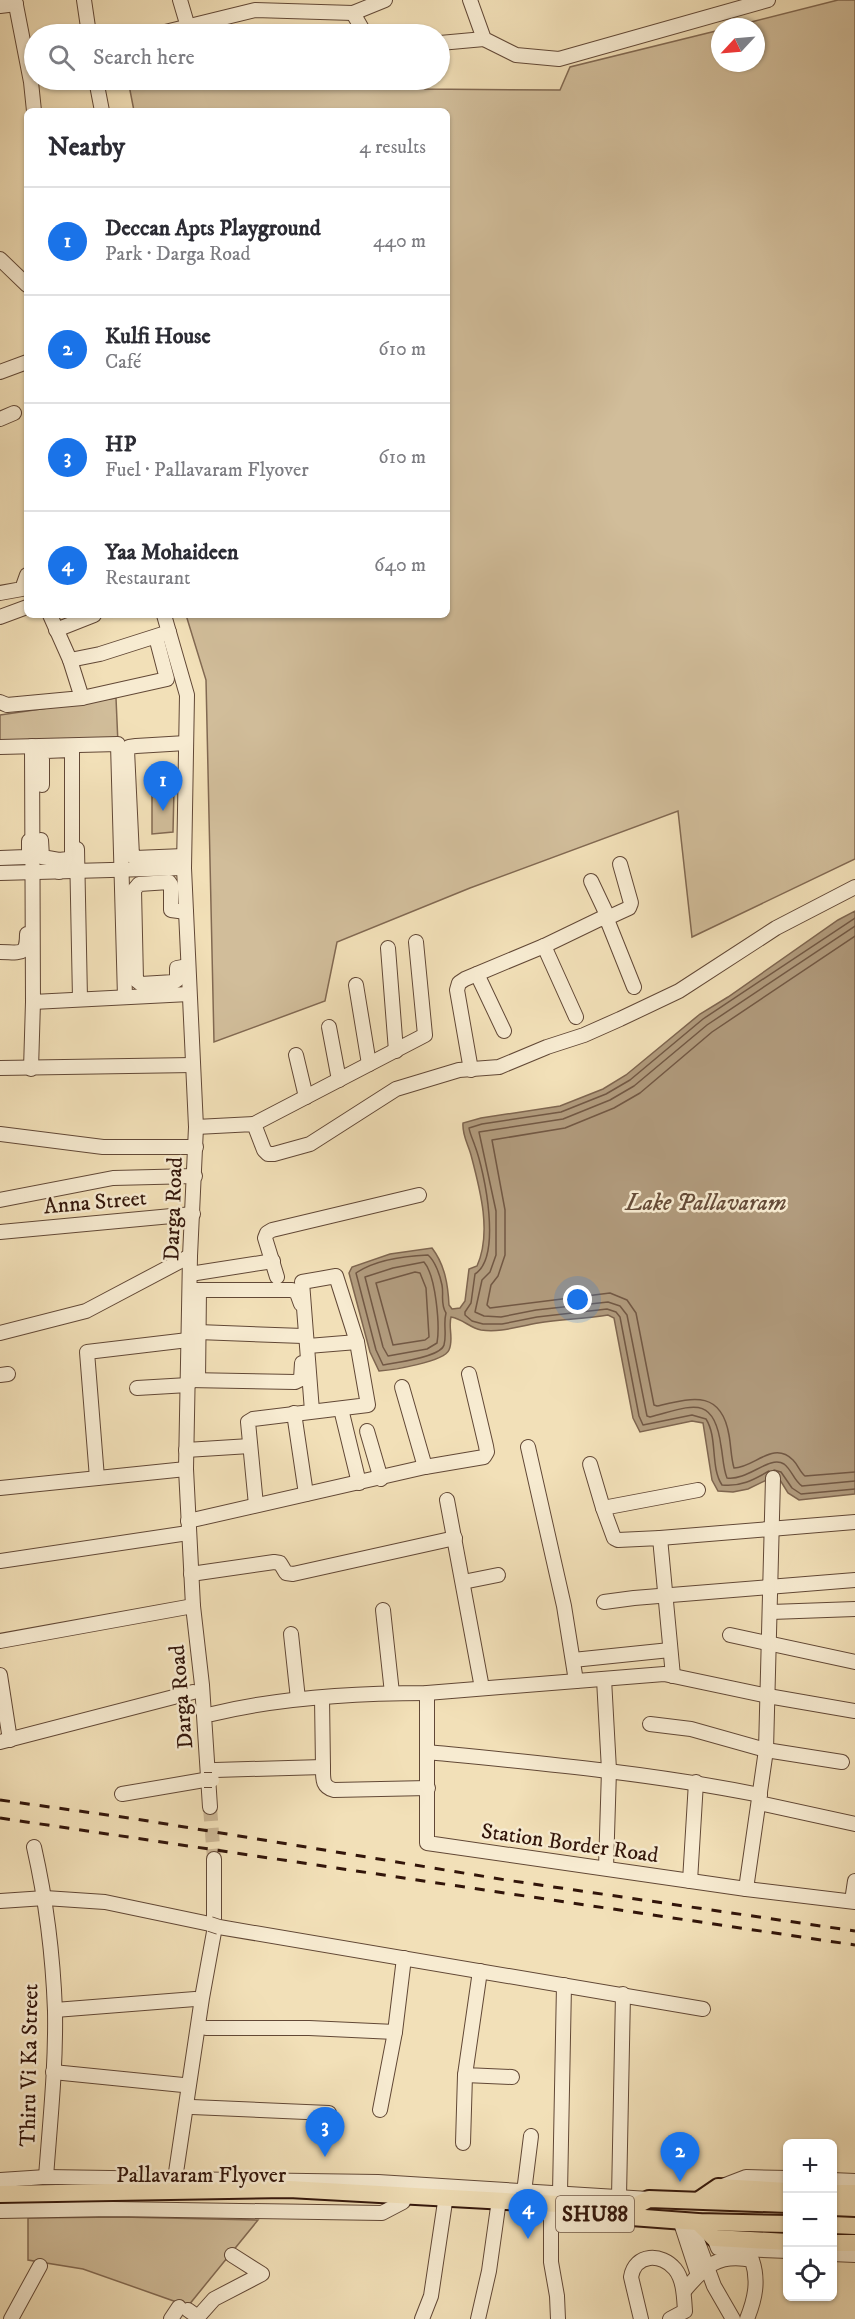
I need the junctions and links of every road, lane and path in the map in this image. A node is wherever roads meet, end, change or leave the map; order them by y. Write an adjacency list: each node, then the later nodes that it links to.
1 (84, 0): 10 (street)
2 (180, 0): 11 (street)
3 (385, 0): 9 (street)
4 (470, 0): 14 (street)
5 (768, 0): 14 (street)
6 (16, 2): 8 (street); 16 (street)
7 (255, 5): 9 (street); 12 (street)
8 (0, 6)
9 (353, 13): 13 (street)
10 (88, 24)
11 (187, 24)
12 (197, 24)
13 (359, 24)
14 (484, 39): 15 (street)
15 (450, 42)
16 (24, 45)
17 (32, 90): 19 (street)
18 (98, 90): 20 (street)
19 (34, 108)
20 (101, 108)
21 (0, 259): 22 (street)
22 (24, 282)
23 (24, 363): 24 (street)
24 (0, 372)
25 (14, 413): 26 (street)
26 (0, 419)
27 (24, 583): 28 (street)
28 (0, 593)
29 (24, 608): 30 (street)
30 (0, 617)
31 (51, 618): 34 (street)
32 (86, 618): 34 (street)
33 (164, 618): 35 (street, Darga Road)
34 (56, 630): 36 (street)
35 (163, 634): 36 (street); 37 (street); 39 (street, Darga Road)
36 (70, 660): 37 (street)
37 (82, 698): 38 (street)
38 (0, 702)
39 (186, 743): 44 (street, Darga Road); 44 (street)
40 (75, 745): 41 (street); 47 (street); 48 (street)
41 (32, 746): 42 (street); 49 (street)
42 (0, 750): 43 (street)
43 (7, 858): 50 (street)
44 (184, 862): 47 (street); 53 (street, Darga Road)
45 (620, 864): 54 (street)
46 (59, 866): 46 (street); 48 (street); 49 (street)
47 (122, 870): 48 (street); 64 (street)
48 (78, 871): 65 (street)
49 (34, 873): 50 (street); 66 (street)
50 (7, 877): 58 (street)
51 (591, 881): 54 (street)
52 (855, 886): 76 (street)
53 (186, 912): 59 (street, Darga Road); 59 (street)
54 (606, 918): 56 (street); 62 (street)
55 (416, 942): 70 (street)
56 (544, 946): 60 (street); 67 (street)
57 (388, 948): 70 (street)
58 (0, 952)
59 (188, 966): 63 (street, Darga Road)
60 (477, 974): 69 (street); 76 (street)
61 (356, 985): 72 (street)
62 (634, 987)
63 (189, 994): 64 (street); 73 (street, Darga Road)
64 (125, 997): 65 (street)
65 (80, 999): 66 (street)
66 (33, 1002): 75 (street)
67 (576, 1017)
68 (329, 1027): 77 (street)
69 (504, 1031)
70 (396, 1051): 72 (street)
71 (296, 1055): 78 (street)
72 (369, 1064): 77 (street)
73 (193, 1065): 75 (street); 80 (street, Darga Road)
74 (0, 1068): 75 (street)
75 (31, 1069)
76 (471, 1070): 79 (street)
77 (339, 1080): 78 (street)
78 (306, 1097): 79 (street)
79 (254, 1124): 80 (street)
80 (196, 1127): 82 (street, Darga Road)
81 (0, 1134): 82 (street)
82 (196, 1147): 83 (street, Darga Road)
83 (195, 1176): 85 (street); 86 (street, Darga Road)
84 (419, 1195): 89 (street)
85 (0, 1200)
86 (193, 1214): 87 (street, Anna Street); 88 (street, Darga Road)
87 (0, 1232)
88 (190, 1256): 90 (street, Darga Road); 93 (street)
89 (273, 1262): 90 (street); 91 (street)
90 (190, 1274): 92 (street, Darga Road)
91 (277, 1277)
92 (194, 1290): 94 (street, Darga Road); 95 (street)
93 (0, 1334)
94 (193, 1336): 95 (street); 98 (street, Darga Road); 111 (street)
95 (305, 1341): 96 (street); 96 (street); 98 (street); 102 (street)
96 (357, 1342): 101 (street)
97 (469, 1374): 109 (street)
98 (191, 1382): 100 (street); 107 (street, Darga Road)
99 (402, 1387): 109 (street)
100 (137, 1388)
101 (341, 1409): 102 (street); 114 (street)
102 (312, 1411): 103 (street)
103 (294, 1413): 105 (street); 117 (street)
104 (367, 1431): 113 (street)
105 (250, 1446): 107 (street); 119 (street)
106 (528, 1447): 144 (street)
107 (186, 1450): 110 (street, Darga Road)
108 (590, 1464): 120 (street)
109 (425, 1467): 113 (street)
110 (186, 1469): 111 (street); 122 (street, Darga Road)
111 (97, 1478): 115 (street)
112 (773, 1478): 123 (street)
113 (381, 1479): 114 (street)
114 (359, 1483): 117 (street)
115 (0, 1488)
116 (698, 1490): 120 (street)
117 (306, 1494): 119 (street)
118 (447, 1500): 124 (street)
119 (256, 1505): 122 (street)
120 (603, 1508): 125 (street)
121 (855, 1522): 123 (street)
122 (188, 1527): 126 (street); 127 (street, Darga Road)
123 (772, 1527): 125 (street); 131 (street)
124 (454, 1538): 127 (street); 130 (street)
125 (660, 1538): 132 (street)
126 (0, 1561)
127 (190, 1574): 134 (street, Darga Road)
128 (498, 1575): 130 (street)
129 (855, 1580): 131 (street)
130 (463, 1582): 150 (street)
131 (771, 1586): 132 (street); 137 (street)
132 (665, 1595): 133 (street); 143 (street)
133 (604, 1602)
134 (193, 1606): 138 (street, Darga Road); 141 (street)
135 (855, 1609): 137 (street)
136 (383, 1610): 152 (street)
137 (771, 1612): 142 (street)
138 (195, 1632): 151 (street); 158 (street); 167 (street, Darga Road)
139 (291, 1634): 156 (street)
140 (730, 1635): 142 (street)
141 (0, 1641)
142 (769, 1643): 145 (street); 154 (street)
143 (670, 1650): 144 (street); 147 (street)
144 (573, 1660): 149 (street)
145 (855, 1662)
146 (0, 1675): 159 (street)
147 (673, 1676): 148 (street); 154 (street)
148 (604, 1679): 149 (street); 166 (street)
149 (576, 1681): 150 (street)
150 (482, 1688): 153 (street)
151 (193, 1692): 161 (street); 167 (street)
152 (392, 1693): 153 (street); 155 (street)
153 (428, 1693): 163 (street, Station Border Road)
154 (768, 1696): 157 (street); 162 (street)
155 (322, 1698): 156 (street); 165 (street)
156 (298, 1699): 158 (street)
157 (855, 1711)
158 (212, 1714): 167 (street)
159 (3, 1717): 161 (street)
160 (650, 1724): 162 (street)
161 (5, 1741)
162 (766, 1750): 164 (street); 171 (street)
163 (428, 1752): 166 (street); 169 (street, Station Border Road)
164 (842, 1762)
165 (323, 1767): 167 (street); 169 (street)
166 (609, 1770): 168 (street); 174 (street)
167 (210, 1778): 170 (street)
168 (696, 1782): 171 (street); 176 (street)
169 (428, 1788): 174 (street, Station Border Road)
170 (122, 1794)
171 (760, 1799): 172 (street); 178 (street)
172 (855, 1824)
173 (34, 1846): 179 (street, Thiru Vi Ka Street)
174 (606, 1868): 176 (street, Station Border Road)
175 (208, 1874): 182 (street)
176 (690, 1881): 178 (street, Station Border Road)
177 (855, 1881): 181 (street)
178 (746, 1889): 181 (street, Station Border Road)
179 (45, 1898): 180 (street); 182 (street); 189 (street, Thiru Vi Ka Street)
180 (0, 1901)
181 (854, 1902)
182 (215, 1925): 183 (street); 187 (street); 190 (street); 197 (street)
183 (404, 1958): 184 (street); 191 (street)
184 (480, 1971): 185 (street); 193 (street)
185 (564, 1985): 186 (street); 210 (street)
186 (623, 1994): 188 (street); 215 (street)
187 (195, 1999): 189 (street); 195 (street)
188 (704, 2009)
189 (55, 2010): 192 (street, Thiru Vi Ka Street)
190 (206, 2028): 191 (street); 197 (street)
191 (395, 2032): 196 (street)
192 (53, 2072): 195 (street); 201 (street, Thiru Vi Ka Street)
193 (465, 2075): 194 (street); 200 (street)
194 (512, 2077)
195 (183, 2085): 197 (street)
196 (380, 2110)
197 (188, 2112): 198 (street); 203 (street)
198 (329, 2113)
199 (531, 2136): 209 (street)
200 (463, 2143)
201 (46, 2177): 203 (street); 204 (street)
202 (783, 2178): 207 (street)
203 (175, 2179): 209 (street)
204 (0, 2180)
205 (837, 2180): 206 (street)
206 (855, 2181)
207 (718, 2187): 208 (main road); 218 (main road)
208 (783, 2191)
209 (524, 2192): 210 (street)
210 (560, 2193): 215 (street)
211 (837, 2193): 212 (main road)
212 (855, 2193)
213 (0, 2194): 214 (main road, Pallavaram Flyover / SHU88)
214 (373, 2196): 216 (main road, Pallavaram Flyover / SHU88); 219 (main road, Pallavaram Flyover / SHU88)
215 (619, 2197): 217 (street)
216 (402, 2198): 217 (main road, SHU88); 220 (main road, SHU88); 226 (street)
217 (650, 2199): 218 (main road, SHU88)
218 (699, 2200): 221 (main road, SHU88)
219 (0, 2201)
220 (445, 2202): 222 (main road, SHU88); 245 (street)
221 (783, 2204)
222 (498, 2207): 225 (main road, SHU88); 246 (street)
223 (837, 2207): 224 (main road)
224 (855, 2208)
225 (551, 2210): 227 (main road, SHU88); 247 (street)
226 (0, 2211)
227 (689, 2221): 228 (main road, SHU88); 231 (main road); 240 (street)
228 (783, 2224)
229 (837, 2225): 230 (main road)
230 (855, 2226)
231 (714, 2238): 232 (main road); 235 (street)
232 (783, 2242)
233 (837, 2243): 234 (main road)
234 (855, 2243)
235 (783, 2252)
236 (837, 2254): 238 (street)
237 (232, 2255): 244 (street)
238 (855, 2255)
239 (40, 2266): 243 (street)
240 (702, 2270): 241 (street); 250 (street); 251 (street)
241 (684, 2291): 242 (street); 248 (street)
242 (687, 2315): 249 (street)
243 (11, 2319)
244 (171, 2319)
245 (422, 2319)
246 (478, 2319)
247 (558, 2319)
248 (641, 2319)
249 (670, 2319)
250 (733, 2319)
251 (747, 2319)

